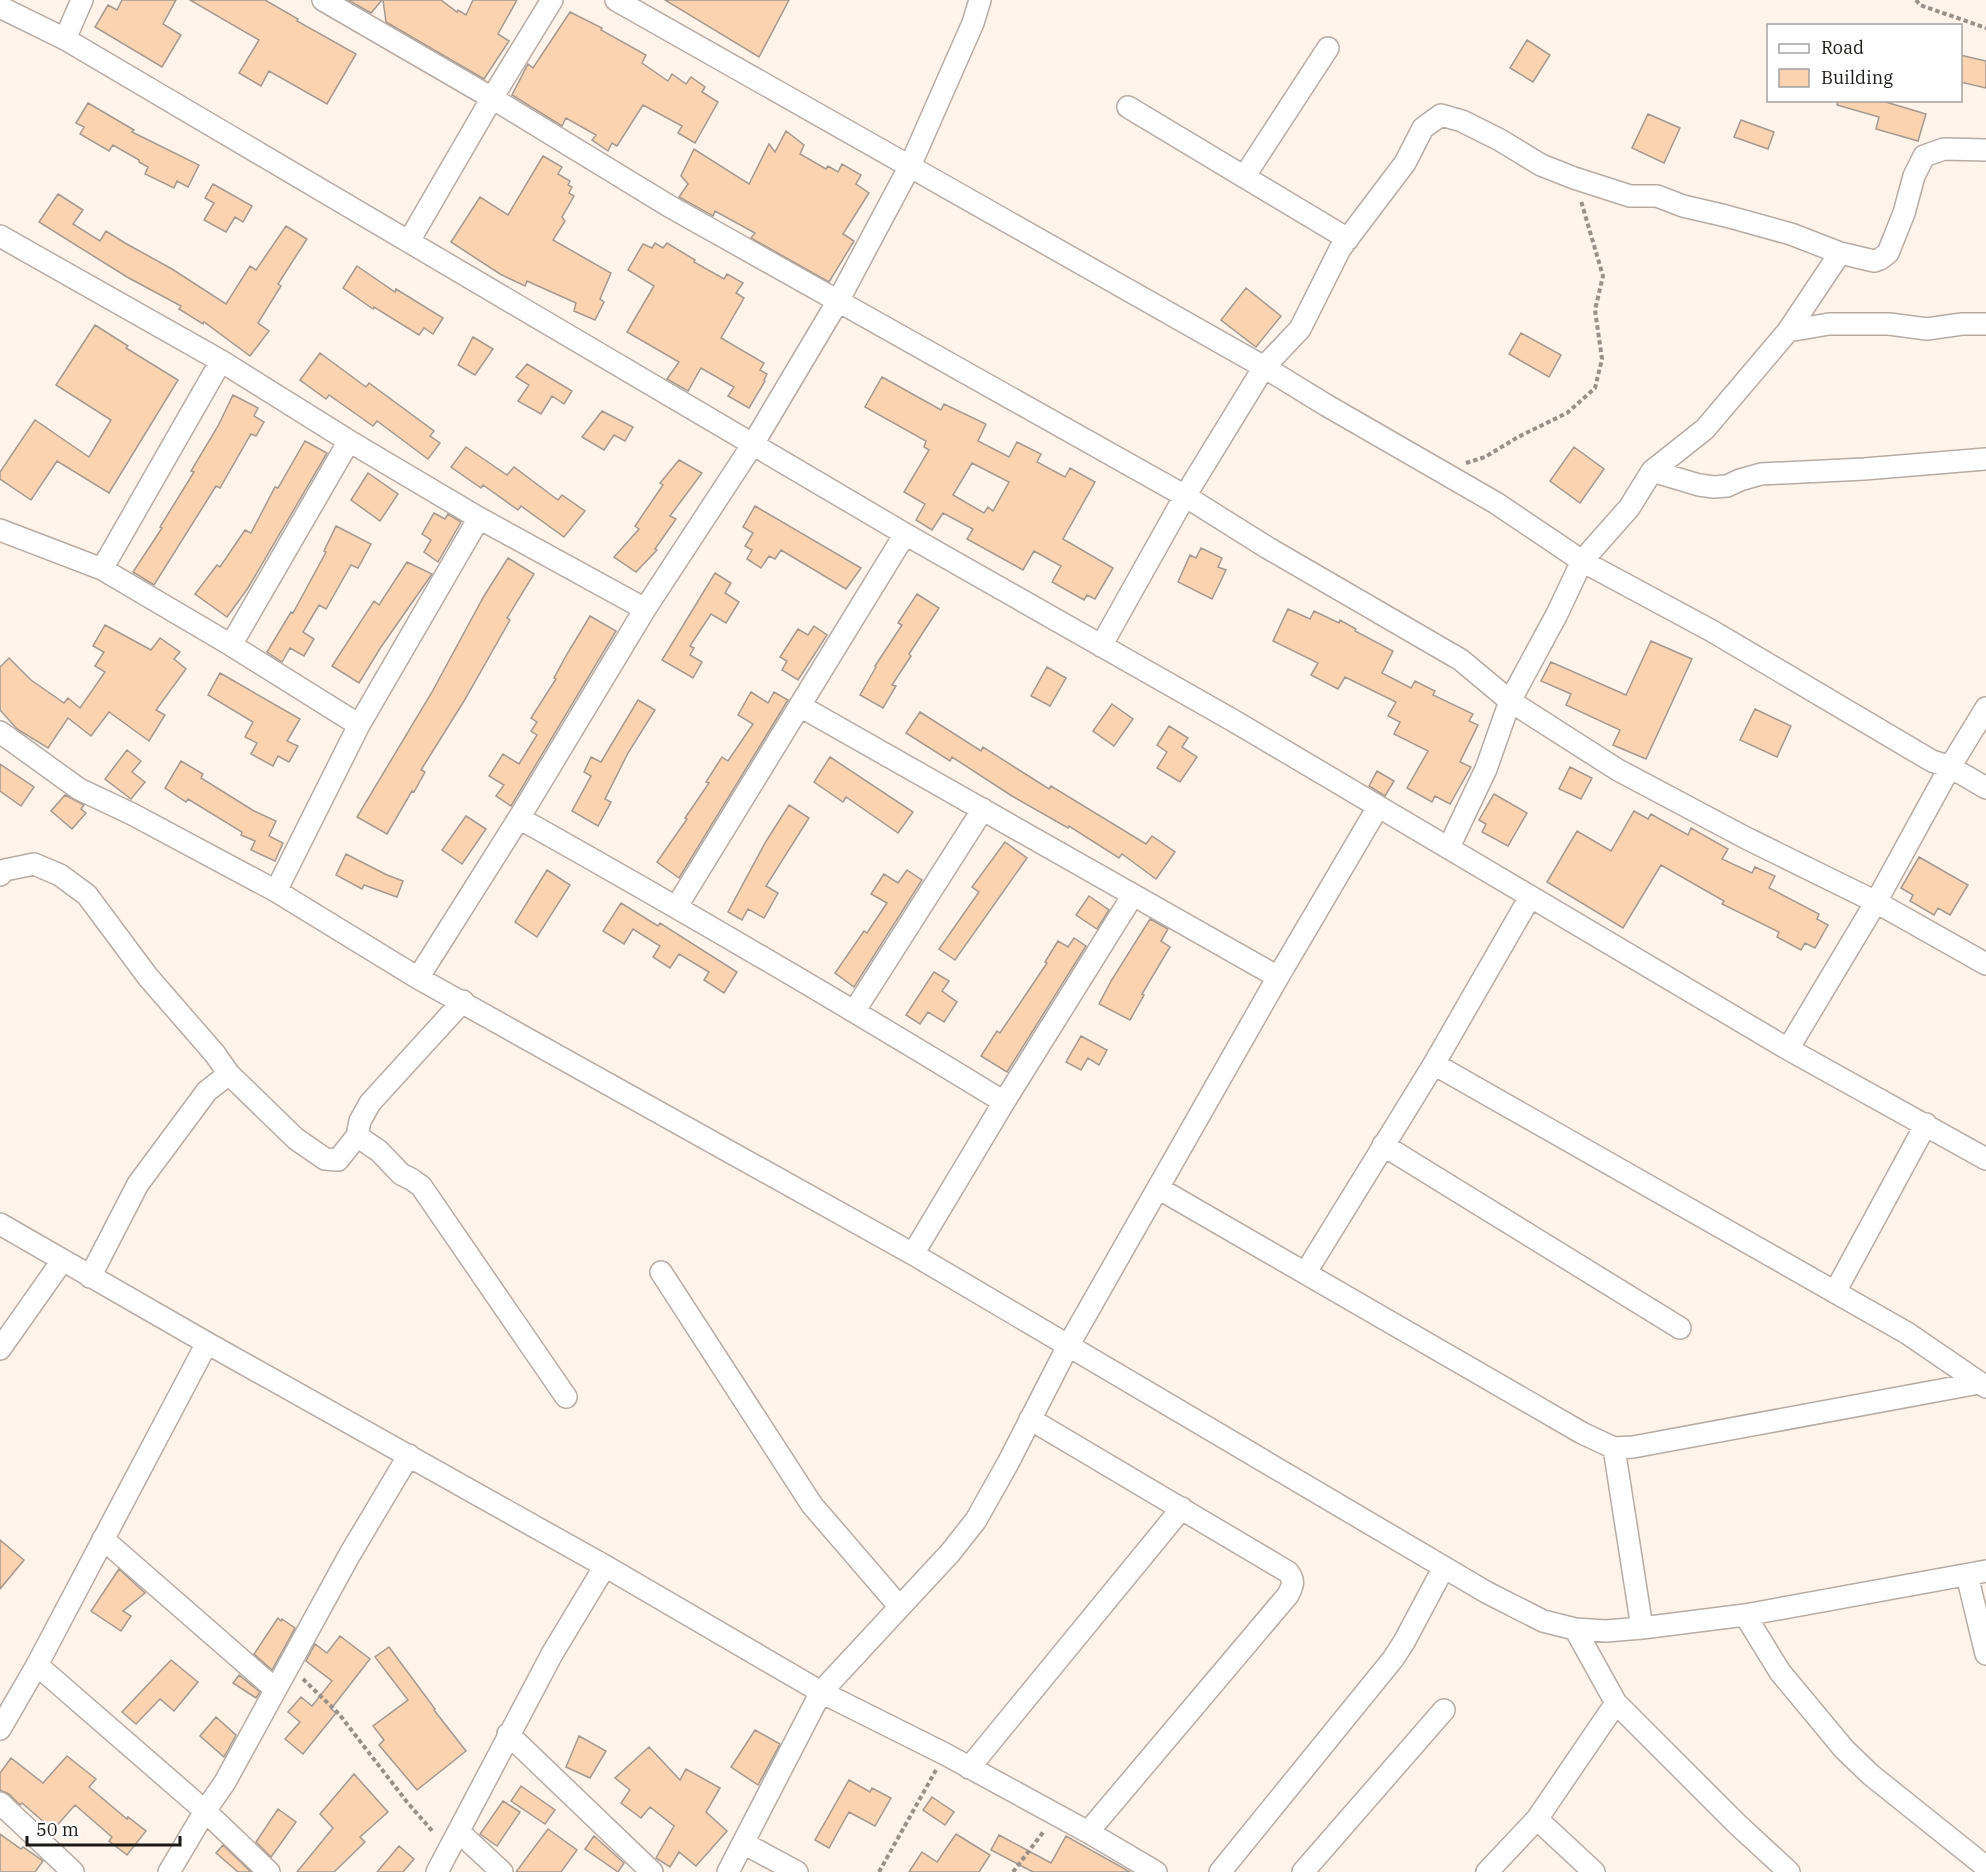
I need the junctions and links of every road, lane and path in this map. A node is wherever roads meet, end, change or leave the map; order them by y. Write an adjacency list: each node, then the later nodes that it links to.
1 (82, 0): 9 (street)
2 (323, 0): 11 (street)
3 (552, 0): 11 (street)
4 (616, 0): 14 (street)
5 (980, 0): 14 (street)
6 (1916, 0): 8 (path)
7 (0, 7): 9 (street)
8 (1986, 28)
9 (65, 39): 19 (street)
10 (1328, 48): 15 (street)
11 (492, 98): 19 (street); 21 (street)
12 (1128, 107): 15 (street)
13 (1986, 150): 20 (street)
14 (910, 166): 21 (street); 25 (street)
15 (1244, 177): 18 (street)
16 (1574, 178): 18 (street); 20 (street); 30 (path)
17 (0, 236): 24 (street)
18 (1348, 239): 25 (street)
19 (410, 241): 27 (street)
20 (1840, 253): 23 (street)
21 (838, 302): 27 (street); 31 (street)
22 (1986, 324): 23 (street)
23 (1788, 331): 29 (street)
24 (221, 361): 26 (street); 36 (street)
25 (1264, 367): 30 (street); 31 (street)
26 (349, 441): 32 (street); 38 (street)
27 (753, 444): 34 (street); 37 (street)
28 (1986, 459): 29 (street)
29 (1652, 471): 35 (street)
30 (1441, 472): 35 (street)
31 (1185, 496): 39 (street); 40 (street)
32 (479, 518): 37 (street); 43 (street)
33 (0, 530): 36 (street)
34 (905, 534): 39 (street); 41 (street)
35 (1582, 561): 40 (street); 45 (street)
36 (102, 569): 38 (street)
37 (645, 609): 49 (street)
38 (231, 645): 43 (street)
39 (1101, 646): 47 (street)
40 (1510, 702): 50 (street); 55 (street)
41 (800, 706): 48 (street); 56 (street)
42 (1986, 708): 45 (street)
43 (358, 725): 52 (street)
44 (0, 732): 52 (street)
45 (1950, 767): 46 (street); 55 (street)
46 (1986, 788)
47 (1378, 807): 50 (street); 58 (street)
48 (983, 809): 53 (street); 61 (street)
49 (519, 818): 56 (street); 59 (street)
50 (1449, 847): 54 (street)
51 (0, 875): 64 (street)
52 (276, 891): 59 (street)
53 (1133, 895): 58 (street); 65 (street)
54 (1530, 897): 62 (street); 63 (street)
55 (1876, 902): 57 (street); 62 (street)
56 (677, 906): 61 (street)
57 (1986, 964)
58 (1278, 977): 70 (street)
59 (418, 978): 60 (street)
60 (463, 1001): 67 (street); 72 (street)
61 (855, 1010): 65 (street)
62 (1788, 1049): 66 (street)
63 (1434, 1064): 68 (street); 77 (street)
64 (229, 1074): 67 (street); 76 (street)
65 (1004, 1102): 72 (street)
66 (1926, 1124): 69 (street); 77 (street)
67 (357, 1136): 83 (street)
68 (1383, 1145): 75 (street); 78 (street)
69 (1986, 1159)
70 (1158, 1188): 75 (street); 80 (street)
71 (0, 1224): 73 (street)
72 (913, 1254): 80 (street)
73 (62, 1261): 76 (street); 81 (street)
74 (661, 1272): 92 (street)
75 (1306, 1272): 85 (street)
76 (90, 1277): 79 (street)
77 (1835, 1292): 82 (street)
78 (1680, 1328)
79 (207, 1343): 86 (street); 88 (street)
80 (1068, 1346): 84 (street); 90 (street)
81 (0, 1348)
82 (1982, 1385): 85 (street)
83 (566, 1397)
84 (1030, 1419): 87 (street); 92 (street)
85 (1614, 1448): 94 (street)
86 (409, 1455): 89 (street); 98 (street)
87 (1182, 1508): 106 (street); 111 (street)
88 (103, 1539): 97 (street); 99 (street)
89 (605, 1566): 100 (street); 104 (street)
90 (1444, 1567): 95 (street); 127 (street)
91 (1977, 1573): 93 (street); 96 (street)
92 (899, 1606): 100 (street)
93 (1745, 1615): 94 (street); 115 (street)
94 (1642, 1628): 95 (street)
95 (1575, 1629): 101 (street)
96 (1986, 1654)
97 (37, 1665): 103 (street); 108 (street)
98 (290, 1665): 99 (street); 112 (path)
99 (275, 1689): 108 (street)
100 (821, 1692): 105 (street); 113 (street)
101 (1616, 1703): 110 (street); 131 (street)
102 (1443, 1710): 128 (street)
103 (0, 1729)
104 (508, 1734): 112 (street); 121 (street)
105 (945, 1754): 106 (street); 124 (path)
106 (969, 1768): 109 (street)
107 (0, 1803): 114 (street)
108 (205, 1811): 117 (street); 118 (street)
109 (1061, 1818): 111 (street); 125 (path)
110 (1537, 1818): 129 (street); 130 (street)
111 (1088, 1832): 126 (street)
112 (454, 1840): 119 (street); 120 (street)
113 (743, 1843): 122 (street); 123 (street)
114 (48, 1863): 116 (street)
115 (1983, 1867)
116 (74, 1872)
117 (169, 1872)
118 (269, 1872)
119 (437, 1872)
120 (502, 1872)
121 (651, 1872)
122 (728, 1872)
123 (797, 1872)
124 (879, 1872)
125 (1013, 1872)
126 (1156, 1872)
127 (1220, 1872)
128 (1304, 1872)
129 (1487, 1872)
130 (1594, 1872)
131 (1789, 1872)

